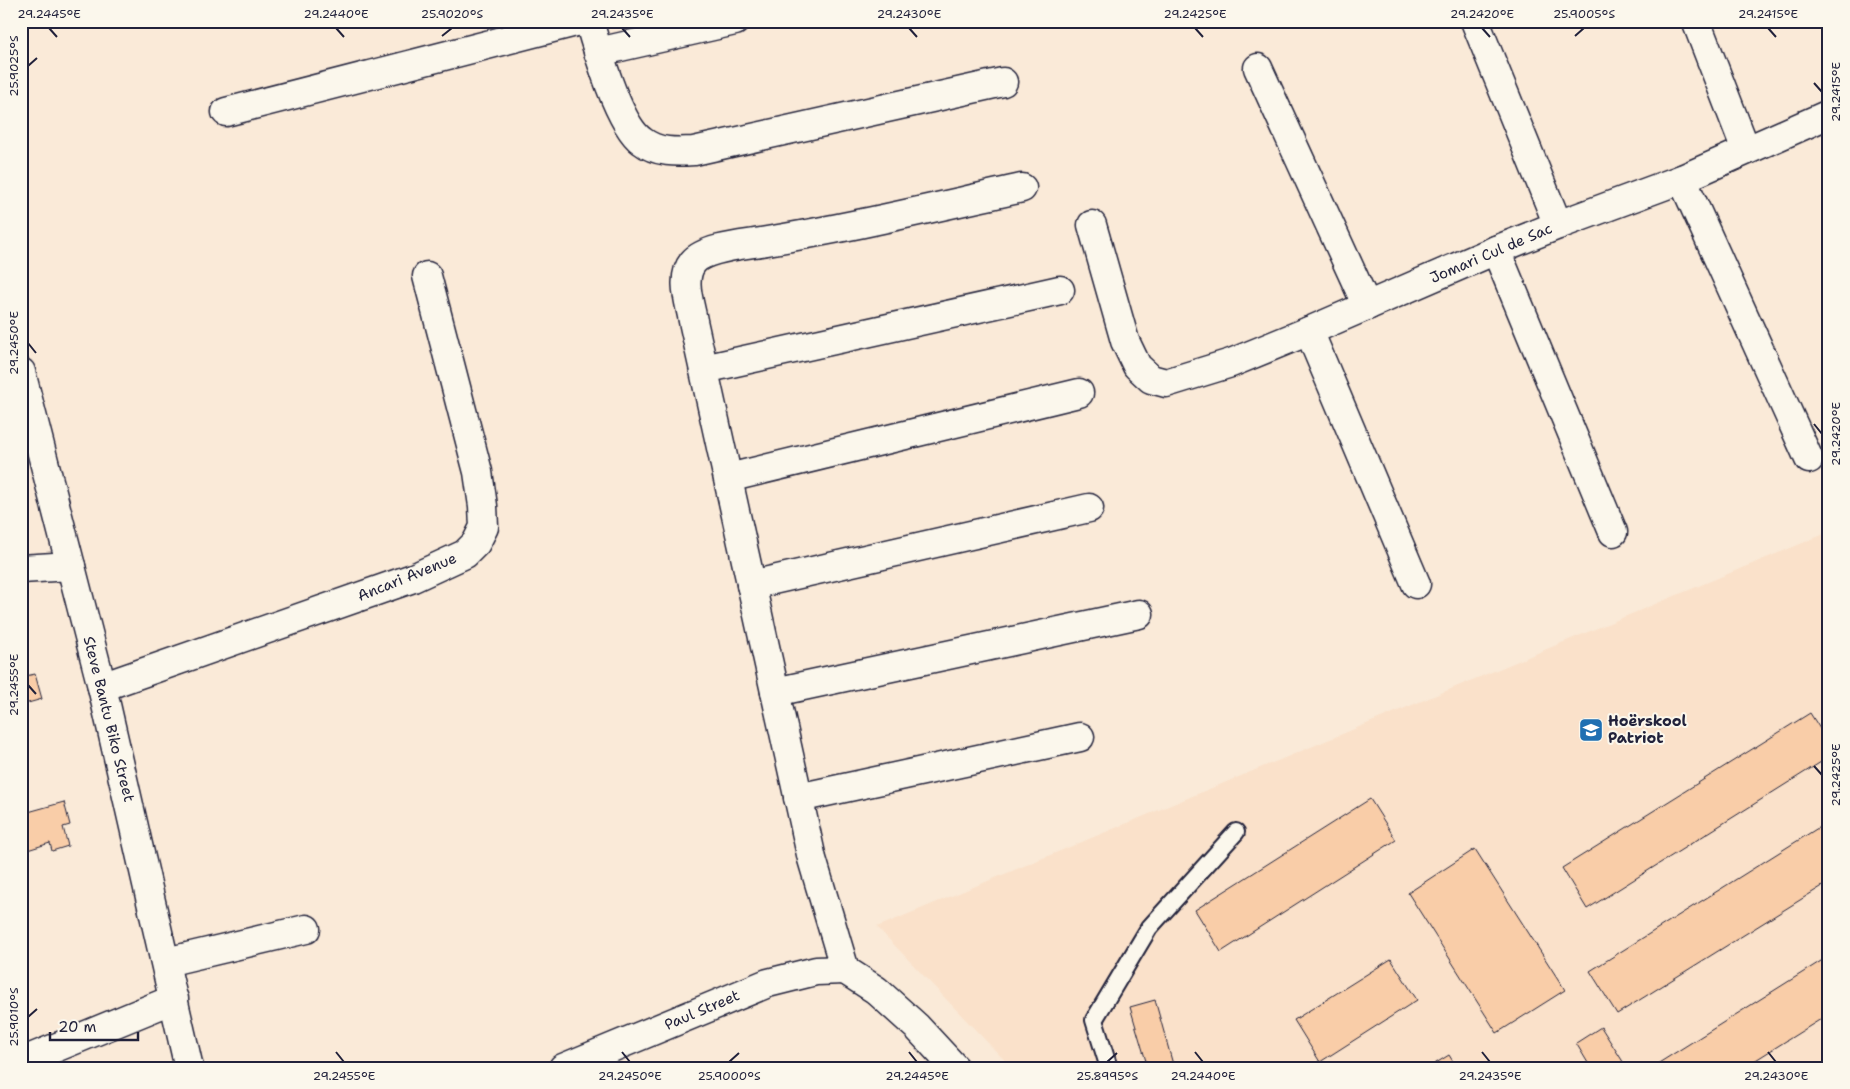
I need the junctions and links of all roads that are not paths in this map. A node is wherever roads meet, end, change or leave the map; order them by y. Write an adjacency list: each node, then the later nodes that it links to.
1 (580, 21): 9 (street)
2 (589, 21): 6 (street)
3 (735, 21): 6 (street)
4 (1475, 21): 15 (street)
5 (1696, 21): 11 (street)
6 (598, 52): 8 (street)
7 (1258, 68): 19 (street)
8 (1003, 82)
9 (226, 112)
10 (1829, 114): 11 (street, Jomari Cul de Sac)
11 (1746, 150): 12 (street, Jomari Cul de Sac)
12 (1682, 179): 15 (street, Jomari Cul de Sac); 24 (street)
13 (1022, 188): 21 (street)
14 (1092, 225): 20 (street, Jomari Cul de Sac)
15 (1558, 225): 16 (street, Jomari Cul de Sac)
16 (1496, 250): 19 (street, Jomari Cul de Sac); 27 (street)
17 (427, 276): 33 (street, Ancari Avenue)
18 (1060, 290): 21 (street)
19 (1367, 306): 20 (street, Jomari Cul de Sac)
20 (1309, 331): 30 (street)
21 (704, 369): 25 (street)
22 (21, 372): 28 (street, Steve Bantu Biko Street)
23 (1079, 393): 25 (street)
24 (1809, 459)
25 (728, 478): 31 (street)
26 (1089, 508): 31 (street)
27 (1613, 532)
28 (71, 566): 29 (street); 33 (street, Steve Bantu Biko Street)
29 (21, 569)
30 (1416, 584)
31 (751, 585): 34 (street)
32 (1139, 614): 34 (street)
33 (102, 687): 39 (street, Steve Bantu Biko Street)
34 (775, 692): 36 (street)
35 (1080, 737): 36 (street)
36 (798, 798): 40 (street)
37 (1236, 832): 46 (lane)
38 (306, 929): 39 (street)
39 (166, 962): 41 (street, Steve Bantu Biko Street)
40 (845, 970): 44 (street, Paul Street); 45 (street)
41 (174, 999): 42 (street); 43 (street, Steve Bantu Biko Street)
42 (21, 1062)
43 (189, 1068)
44 (563, 1068)
45 (955, 1068)
46 (1109, 1068)

